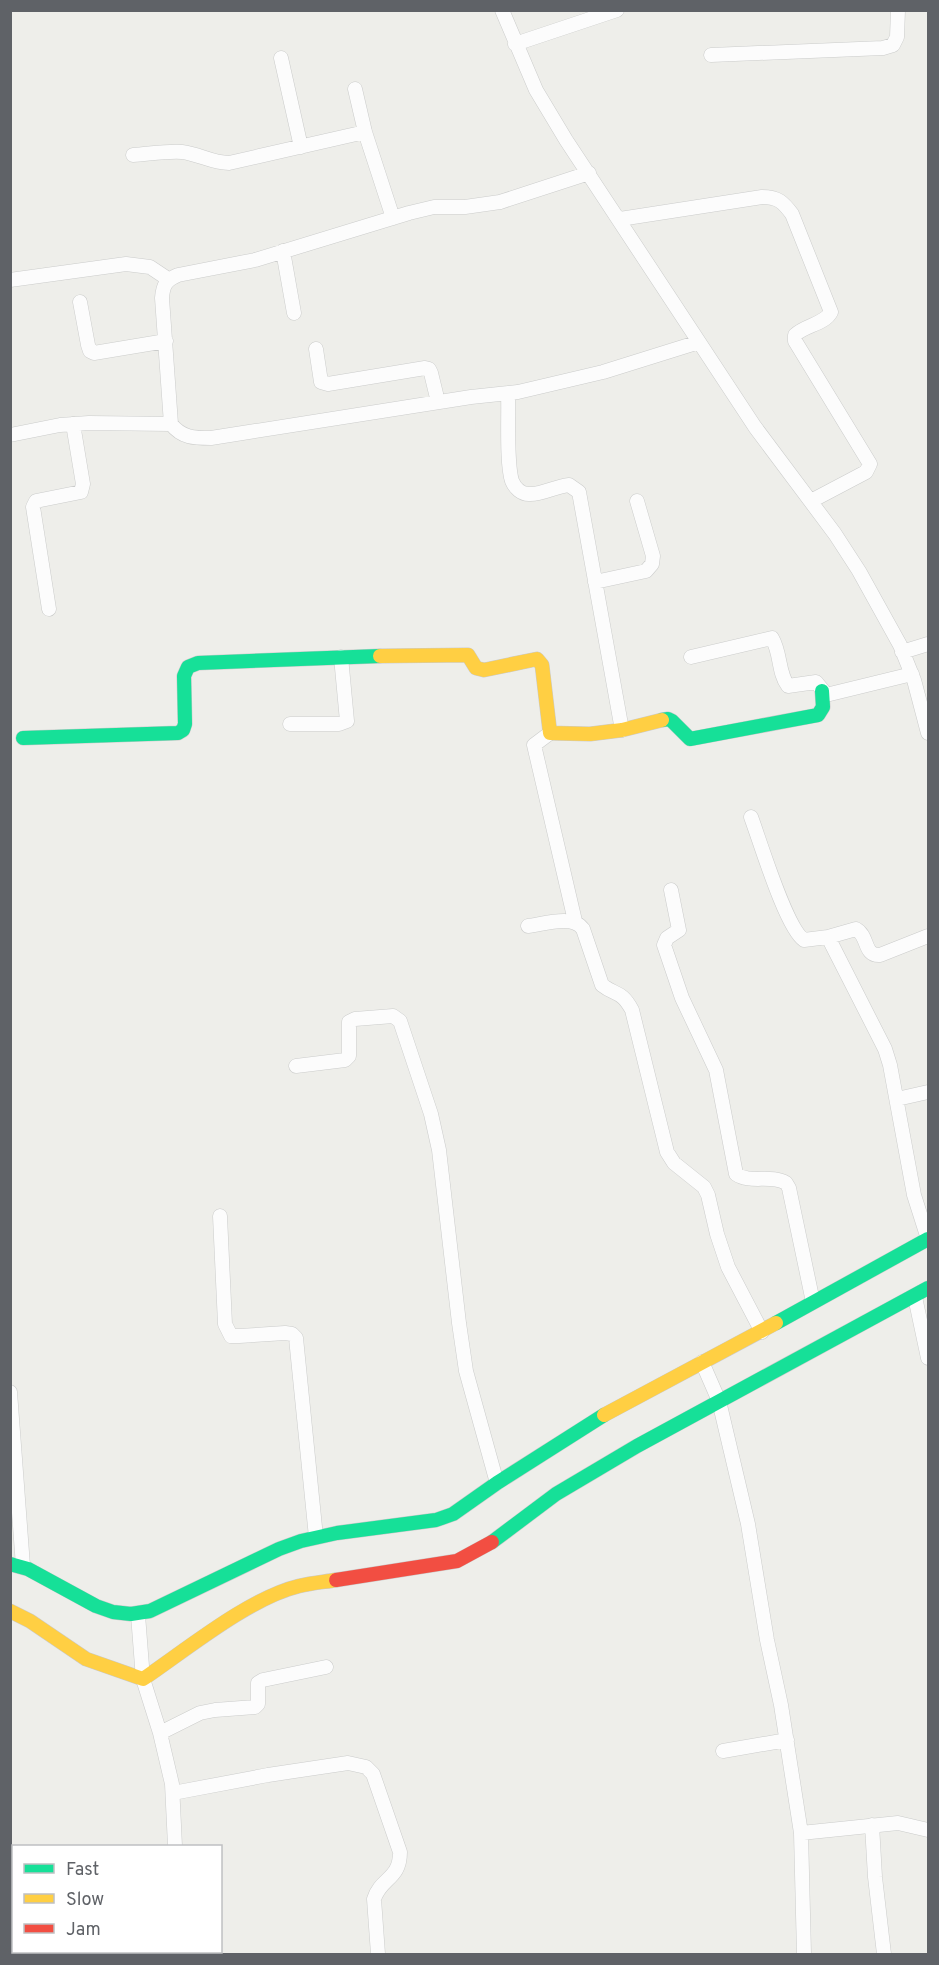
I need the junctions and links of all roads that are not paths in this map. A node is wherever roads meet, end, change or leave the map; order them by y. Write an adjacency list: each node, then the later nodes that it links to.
1 (502, 10): 4 (street)
2 (617, 10): 4 (street)
3 (898, 10): 5 (street)
4 (515, 44): 11 (street)
5 (711, 55)
6 (281, 58): 9 (street)
7 (355, 89): 8 (street)
8 (365, 132): 9 (street); 12 (street)
9 (301, 147): 10 (street)
10 (134, 155)
11 (589, 172): 12 (street); 13 (street)
12 (393, 218): 14 (street)
13 (620, 219): 20 (street); 28 (street)
14 (283, 251): 15 (street); 18 (street)
15 (168, 279): 16 (street); 19 (street)
16 (10, 280)
17 (80, 302): 19 (street)
18 (294, 313)
19 (166, 341): 25 (street)
20 (699, 342): 22 (street); 28 (street)
21 (316, 349): 23 (street)
22 (508, 393): 23 (street); 29 (street)
23 (438, 402): 25 (street)
24 (74, 424): 25 (street); 26 (street); 30 (street)
25 (171, 424)
26 (10, 435)
27 (637, 501): 29 (street)
28 (811, 501): 32 (street)
29 (595, 582): 38 (street)
30 (49, 609)
31 (928, 644): 32 (street)
32 (903, 652): 35 (street)
33 (341, 657): 37 (street); 39 (street); 41 (street)
34 (691, 657): 36 (street)
35 (912, 674): 36 (street); 40 (street)
36 (822, 691): 38 (street)
37 (290, 724)
38 (622, 730): 39 (street)
39 (550, 733): 44 (street)
40 (928, 734)
41 (23, 738)
42 (751, 817): 47 (street)
43 (671, 890): 55 (street)
44 (574, 921): 45 (street); 56 (street)
45 (528, 926)
46 (928, 936): 47 (street)
47 (828, 937): 50 (street)
48 (296, 1066): 61 (street)
49 (928, 1092): 50 (street)
50 (897, 1099): 52 (street)
51 (220, 1216): 62 (street)
52 (928, 1239): 55 (street)
53 (928, 1288): 54 (street)
54 (915, 1297): 57 (street); 60 (street)
55 (813, 1302): 56 (street)
56 (762, 1332): 58 (street)
57 (928, 1358)
58 (705, 1367): 60 (street); 61 (street)
59 (10, 1392): 63 (street)
60 (716, 1395): 67 (street); 69 (street)
61 (497, 1483): 62 (street)
62 (316, 1537): 65 (street)
63 (17, 1565): 65 (street)
64 (10, 1611): 67 (street)
65 (138, 1614): 67 (street)
66 (326, 1667): 68 (street)
67 (143, 1679): 68 (street)
68 (160, 1733): 71 (street)
69 (787, 1740): 70 (street); 74 (street)
70 (723, 1751)
71 (173, 1793): 75 (street); 76 (street)
72 (872, 1825): 73 (street); 74 (street); 78 (street)
73 (928, 1830)
74 (801, 1833): 77 (street)
75 (176, 1845)
76 (378, 1954)
77 (804, 1954)
78 (884, 1954)

